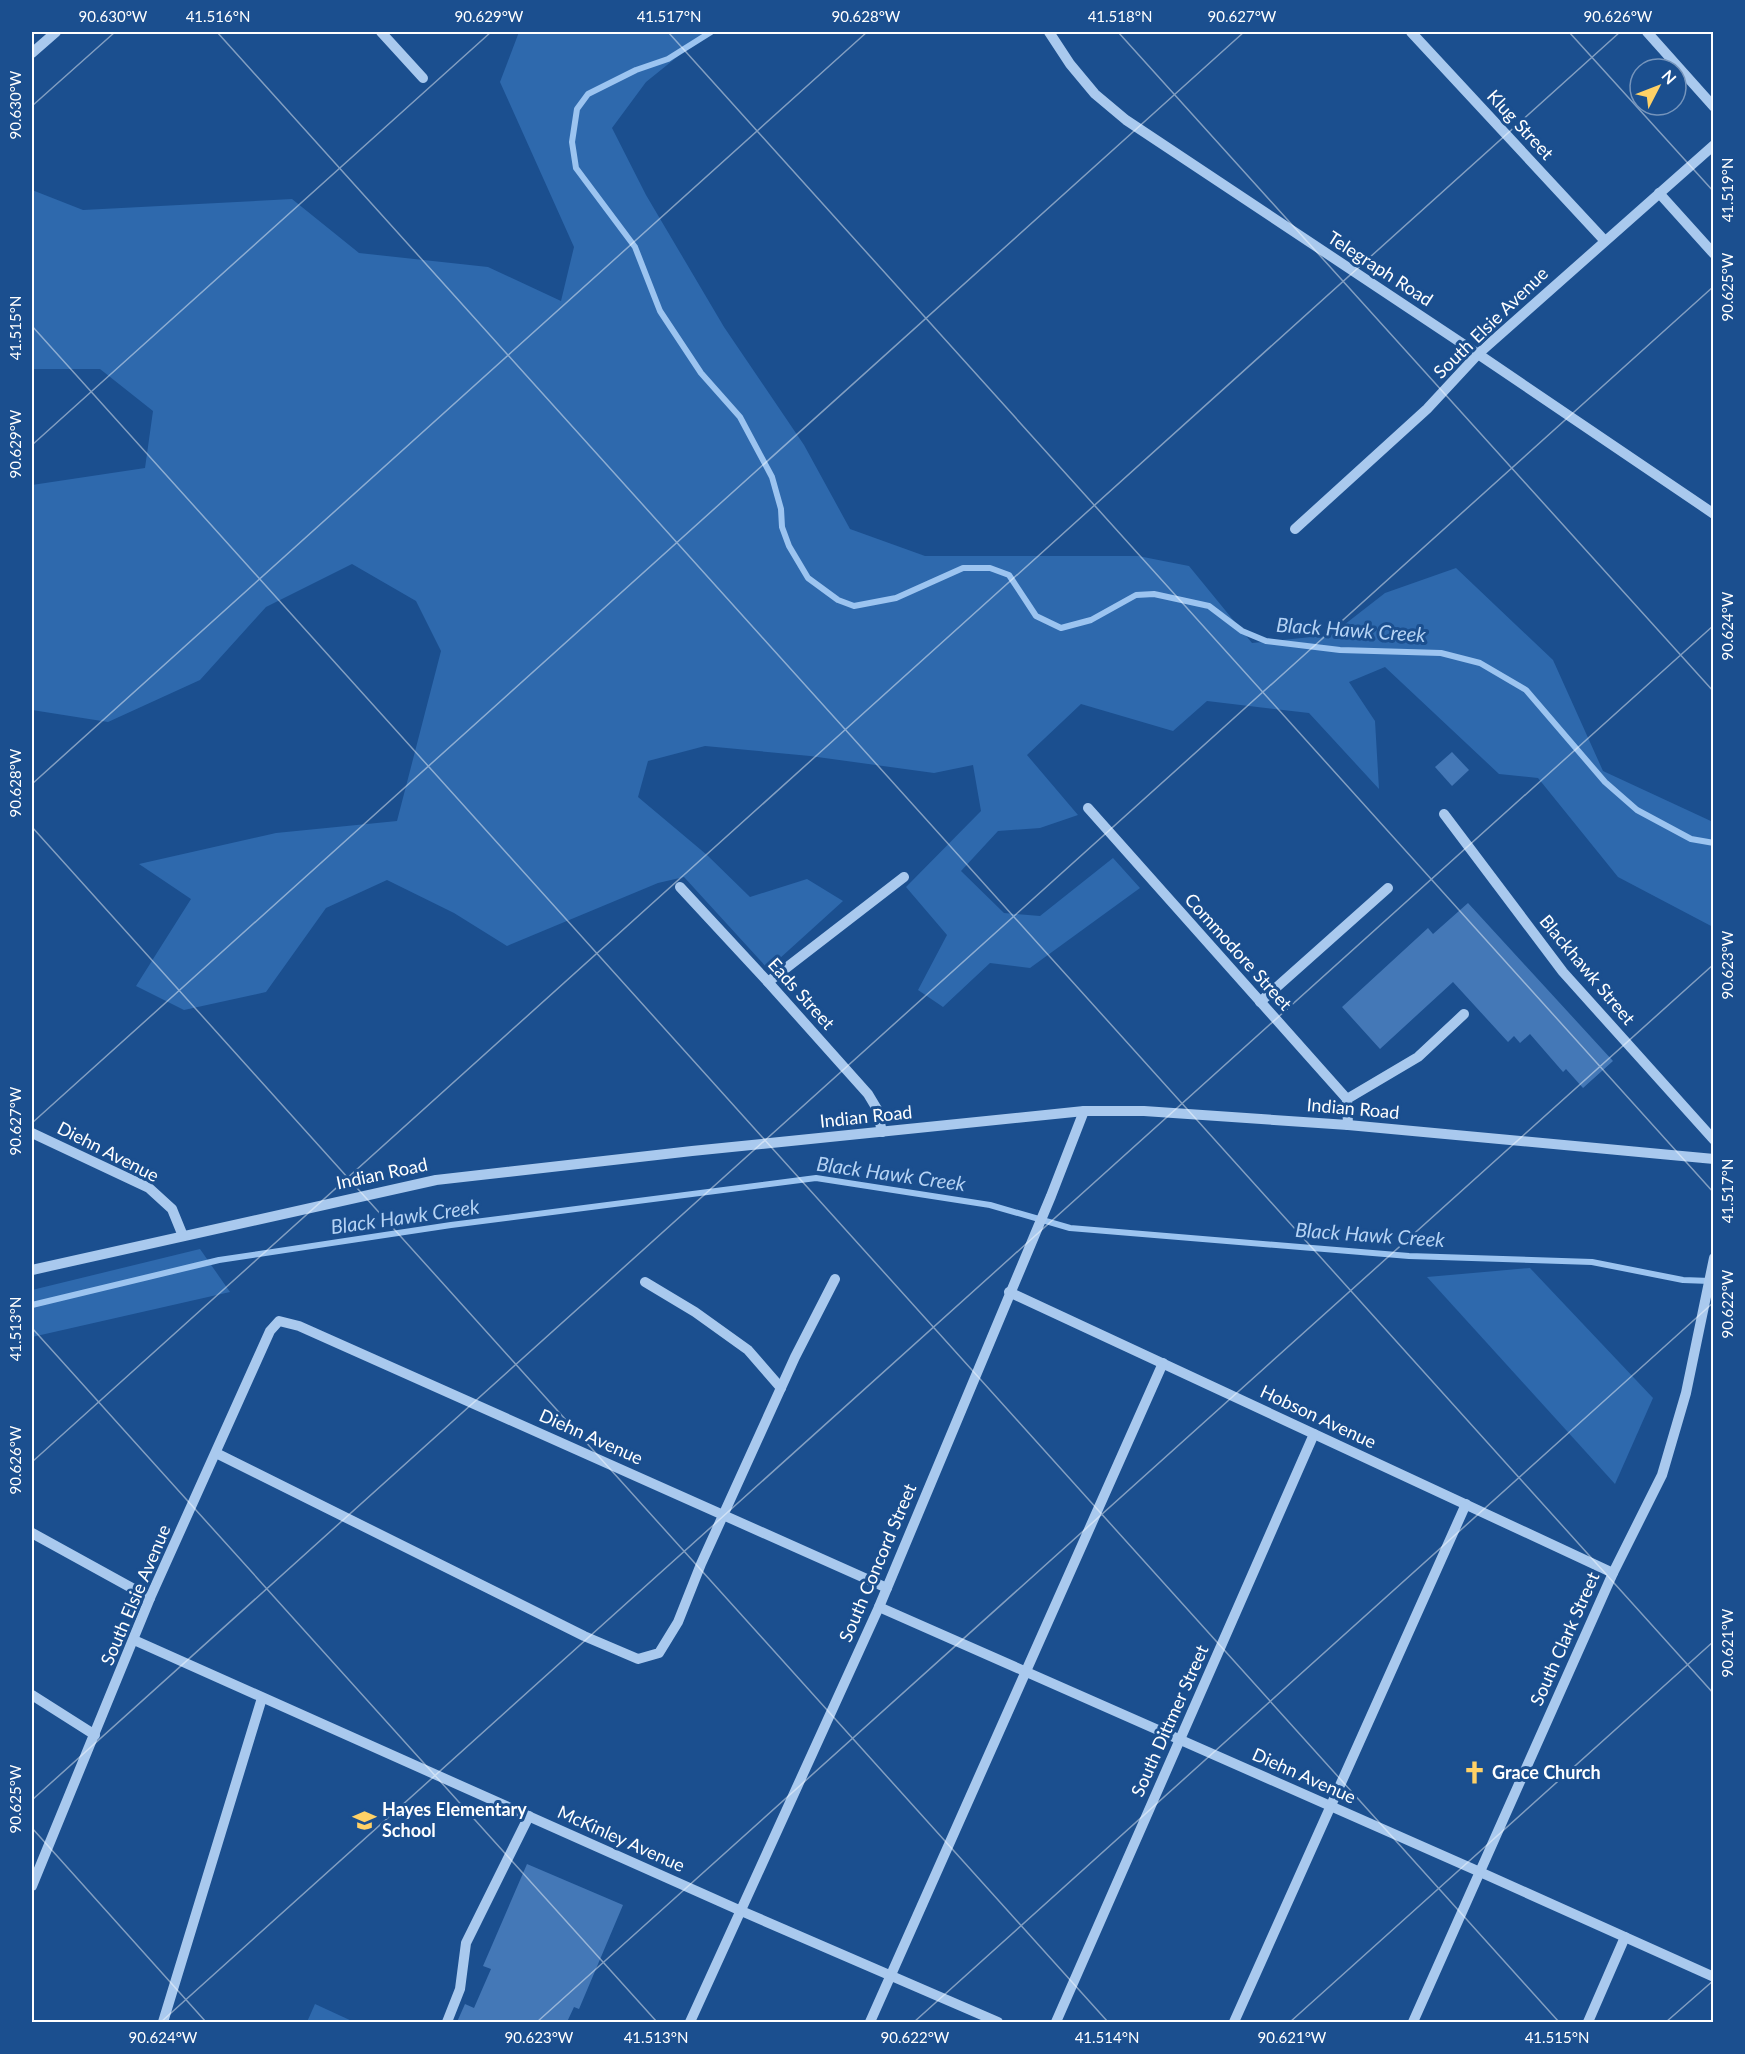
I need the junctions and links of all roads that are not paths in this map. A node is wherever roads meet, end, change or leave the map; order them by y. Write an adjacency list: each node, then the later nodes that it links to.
1 (56, 32): 6 (street)
2 (381, 32): 7 (street)
3 (1049, 32): 13 (street, Telegraph Road)
4 (1411, 32): 11 (street, Klug Street)
5 (1647, 32): 8 (street)
6 (32, 53)
7 (423, 78)
8 (1713, 107)
9 (1713, 145): 10 (street, South Elsie Avenue)
10 (1659, 193): 11 (street, South Elsie Avenue); 12 (street)
11 (1604, 240): 13 (street, South Elsie Avenue)
12 (1713, 254)
13 (1478, 354): 14 (street, Telegraph Road); 15 (street, South Elsie Avenue)
14 (1713, 514)
15 (1295, 529)
16 (1088, 808): 22 (street, Commodore Street)
17 (1444, 814): 29 (street, Blackhawk Street)
18 (904, 877): 21 (street)
19 (680, 887): 21 (street, Eads Street)
20 (1388, 888): 22 (street)
21 (768, 982): 27 (street, Eads Street)
22 (1260, 1002): 24 (street, Commodore Street)
23 (1464, 1014): 24 (street)
24 (1347, 1099): 26 (street)
25 (1084, 1111): 26 (street, Indian Road); 27 (street, Indian Road); 36 (street, South Concord Street)
26 (1348, 1125): 30 (street, Indian Road)
27 (882, 1132): 31 (street, Indian Road)
28 (32, 1133): 31 (street, Diehn Avenue)
29 (1713, 1140)
30 (1713, 1159)
31 (183, 1236): 33 (street, Indian Road)
32 (1713, 1258): 45 (street, South Clark Street)
33 (32, 1270)
34 (835, 1280): 39 (street)
35 (645, 1282): 39 (street)
36 (1009, 1292): 38 (street, Hobson Avenue); 46 (street, South Concord Street)
37 (279, 1321): 41 (street, South Elsie Avenue); 43 (street, Diehn Avenue)
38 (1163, 1364): 40 (street, Hobson Avenue); 50 (street)
39 (781, 1388): 43 (street)
40 (1314, 1434): 42 (street, Hobson Avenue); 54 (street, South Dittmer Street)
41 (216, 1453): 43 (street); 47 (street, South Elsie Avenue)
42 (1466, 1504): 45 (street, Hobson Avenue); 55 (street)
43 (724, 1515): 46 (street, Diehn Avenue)
44 (32, 1533): 47 (street)
45 (1613, 1573): 58 (street, South Clark Street)
46 (887, 1588): 48 (street, South Concord Street)
47 (150, 1598): 49 (street, South Elsie Avenue)
48 (879, 1607): 50 (street, Diehn Avenue); 60 (street, South Concord Street)
49 (134, 1640): 52 (street, McKinley Avenue); 53 (street, South Elsie Avenue)
50 (1026, 1672): 54 (street, Diehn Avenue); 62 (street)
51 (32, 1695): 53 (street)
52 (262, 1698): 56 (street, McKinley Avenue); 64 (street)
53 (95, 1735): 57 (street, South Elsie Avenue)
54 (1180, 1740): 55 (street, Diehn Avenue); 69 (street, South Dittmer Street)
55 (1330, 1806): 58 (street, Diehn Avenue); 70 (street)
56 (529, 1816): 60 (street, McKinley Avenue); 65 (street)
57 (35, 1865): 59 (street, South Elsie Avenue)
58 (1480, 1872): 61 (street, Diehn Avenue); 71 (street, South Clark Street)
59 (32, 1886)
60 (740, 1910): 62 (street, McKinley Avenue); 66 (street, South Concord Street)
61 (1625, 1937): 63 (street, Diehn Avenue); 72 (street)
62 (890, 1976): 67 (street); 68 (street, McKinley Avenue)
63 (1713, 1977)
64 (163, 2022)
65 (447, 2022)
66 (690, 2022)
67 (870, 2022)
68 (998, 2022)
69 (1056, 2022)
70 (1234, 2022)
71 (1413, 2022)
72 (1588, 2022)

